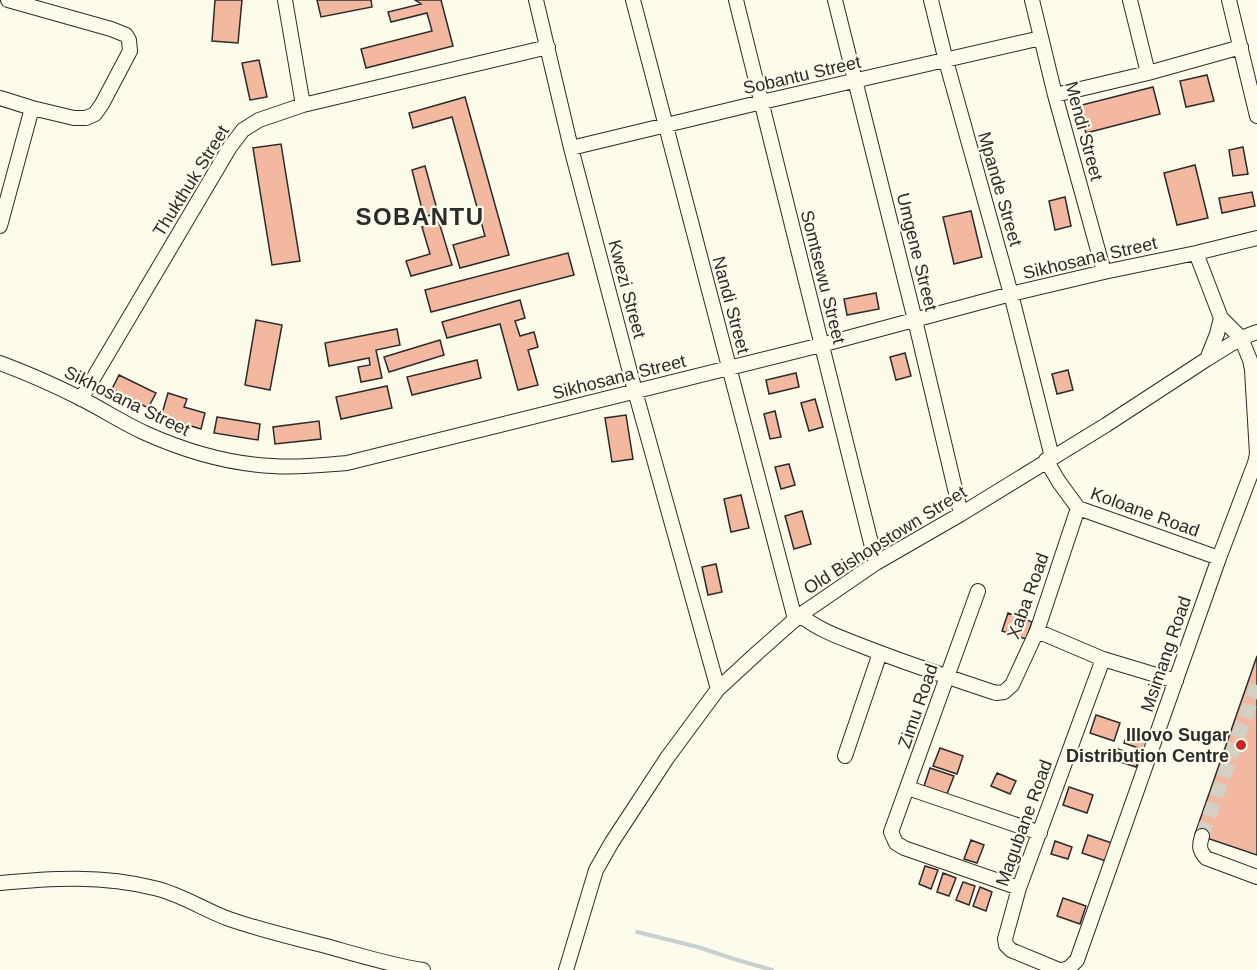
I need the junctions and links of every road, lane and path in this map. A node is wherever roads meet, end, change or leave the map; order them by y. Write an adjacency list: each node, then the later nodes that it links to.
1 (8, 0): 21 (street)
2 (285, 0): 20 (street)
3 (536, 0): 12 (street, Kwezi Street)
4 (633, 0): 23 (street, Nandi Street)
5 (736, 0): 19 (street, Somtsewu Street)
6 (836, 0): 16 (street, Umgene Street)
7 (931, 0): 14 (street, Mpande Street)
8 (1032, 0): 11 (street, Mendi Street)
9 (1130, 0): 15 (street)
10 (1229, 0): 13 (street)
11 (1041, 38): 14 (street, Sobantu Street); 17 (street, Mendi Street)
12 (548, 47): 20 (street, Thukthuk Street); 24 (street, Kwezi Street)
13 (1241, 47): 15 (street); 22 (street)
14 (946, 61): 16 (street, Sobantu Street); 29 (street, Mpande Street)
15 (1148, 73): 17 (street)
16 (855, 80): 19 (street, Sobantu Street); 31 (street, Umgene Street)
17 (1055, 95): 28 (street, Mendi Street)
18 (0, 98): 21 (street)
19 (762, 102): 23 (street, Sobantu Street); 34 (street, Somtsewu Street)
20 (303, 105): 39 (street, Thukthuk Street)
21 (32, 108): 25 (street)
22 (1257, 116)
23 (666, 126): 24 (street, Sobantu Street); 37 (street, Nandi Street)
24 (572, 148): 38 (street, Kwezi Street)
25 (0, 226)
26 (1257, 238): 27 (street, Sikhosana Street)
27 (1196, 253): 28 (street, Sikhosana Street); 30 (street)
28 (1104, 272): 29 (street, Sikhosana Street)
29 (1011, 294): 31 (street, Sikhosana Street); 40 (street, Mpande Street)
30 (1221, 318): 33 (street); 35 (street)
31 (915, 320): 34 (street, Sikhosana Street); 42 (street, Umgene Street)
32 (1257, 332): 33 (street, Old Bishopstown Street)
33 (1241, 338): 35 (street, Old Bishopstown Street); 43 (street, Msimang Road)
34 (821, 345): 37 (street, Sikhosana Street); 44 (street, Somtsewu Street)
35 (1207, 358): 40 (street, Old Bishopstown Street)
36 (0, 363): 39 (street, Sikhosana Street)
37 (729, 368): 38 (street, Sikhosana Street); 46 (street, Nandi Street)
38 (635, 391): 39 (street, Sikhosana Street); 52 (street, Kwezi Street)
39 (81, 399)
40 (1049, 459): 41 (street, Koloane Road); 42 (street, Old Bishopstown Street)
41 (1078, 508): 43 (street, Koloane Road); 47 (street, Xaba Road)
42 (961, 514): 44 (street, Old Bishopstown Street)
43 (1218, 558): 51 (street, Msimang Road)
44 (876, 563): 46 (street, Old Bishopstown Street)
45 (978, 591): 50 (street, Zimu Road)
46 (797, 617): 48 (street); 52 (street, Old Bishopstown Street)
47 (1037, 631): 49 (street); 50 (street, Xaba Road)
48 (880, 653): 50 (street); 53 (street)
49 (1103, 659): 51 (street); 55 (street, Magubane Road)
50 (948, 677): 54 (street, Zimu Road)
51 (1176, 681): 63 (street, Msimang Road)
52 (718, 689): 62 (street, Old Bishopstown Street)
53 (845, 756)
54 (908, 788): 55 (street); 59 (street, Zimu Road)
55 (1040, 833): 59 (street, Magubane Road)
56 (1202, 836): 57 (street)
57 (1257, 877)
58 (0, 883): 61 (street)
59 (1019, 888): 60 (street, Magubane Road)
60 (1006, 932): 63 (street, Msimang Road)
61 (423, 970)
62 (566, 970)
63 (1060, 970)

